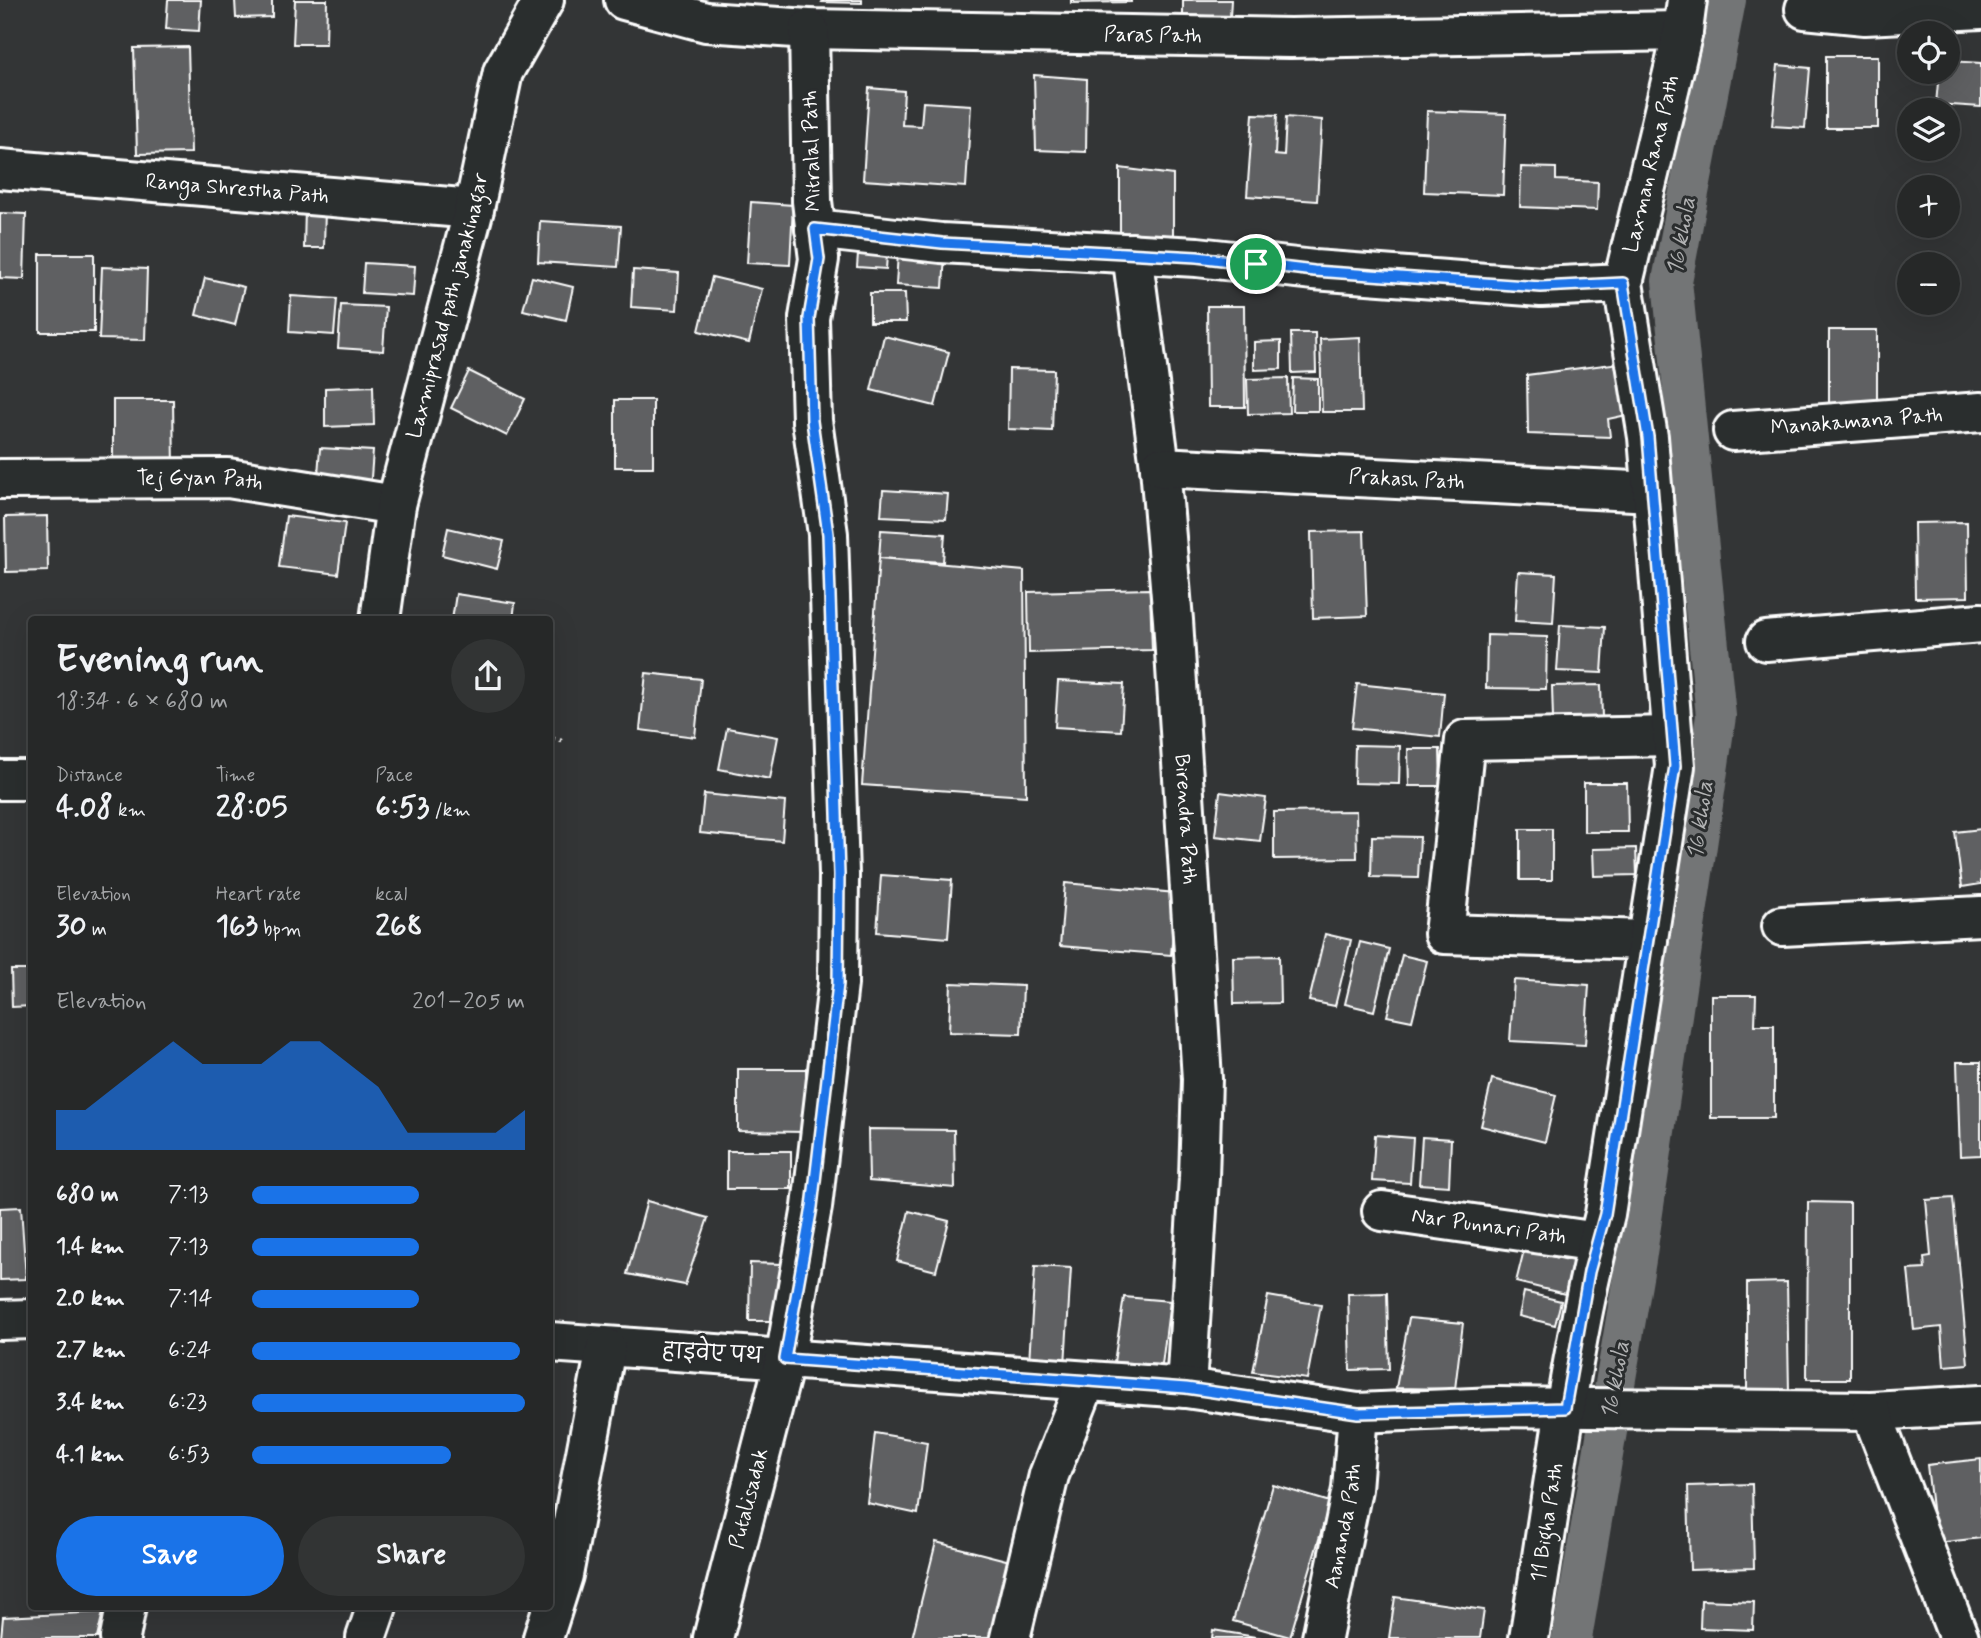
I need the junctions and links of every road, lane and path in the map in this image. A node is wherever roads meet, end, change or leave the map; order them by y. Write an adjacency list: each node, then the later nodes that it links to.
1 (544, 0): 8 (street, Laxmiprasad path janakinagar)
2 (624, 0): 6 (street, Paras Path)
3 (1805, 9): 4 (street)
4 (1981, 9)
5 (1685, 16): 6 (street, Paras Path); 11 (street, Laxman Rana Path)
6 (809, 29): 9 (street, Mitralal Path)
7 (0, 169): 8 (street, Ranga Shrestha Path)
8 (474, 209): 17 (street, Laxmiprasad path janakinagar)
9 (815, 229): 10 (street); 35 (street, Mitralal Path)
10 (1132, 253): 11 (street); 14 (street, Birendra Path)
11 (1623, 283): 16 (street, Laxman Rana Path)
12 (1981, 412): 13 (street, Manakamana Path)
13 (1733, 430)
14 (1160, 467): 16 (street, Prakash Path); 37 (street, Birendra Path)
15 (0, 479): 17 (street, Tej Gyan Path)
16 (1653, 492): 21 (street, Laxman Rana Path)
17 (396, 505): 18 (street, Laxmiprasad path janakinagar)
18 (381, 616)
19 (1981, 623): 20 (street)
20 (1766, 641)
21 (1673, 736): 28 (street, Laxman Rana Path); 28 (street)
22 (553, 739): 23 (path)
23 (562, 741)
24 (0, 780): 25 (street)
25 (28, 780)
26 (1981, 916): 27 (street)
27 (1782, 926)
28 (1648, 940): 30 (street, Laxman Rana Path)
29 (1382, 1211): 30 (street, Nar Punnari Path)
30 (1598, 1242): 39 (street, Laxman Rana Path)
31 (28, 1319): 32 (street)
32 (0, 1320)
33 (553, 1342): 34 (street, हाइवेए पथ)
34 (606, 1348): 35 (street, हाइवेए पथ); 42 (street)
35 (785, 1359): 36 (street, हाइवेए पथ); 49 (street, Putalisadak)
36 (1086, 1381): 37 (street, हाइवेए पथ); 50 (street)
37 (1186, 1388): 41 (street, हाइवेए पथ)
38 (1981, 1405): 40 (street, हाइवेए पथ)
39 (1576, 1408): 40 (street, हाइवेए पथ); 41 (street, हाइवेए पथ); 52 (street, 11 Bigha Path)
40 (1871, 1411): 53 (street)
41 (1358, 1413): 51 (street, Aananda Path)
42 (553, 1606)
43 (125, 1610): 46 (street)
44 (376, 1610): 47 (street)
45 (552, 1610): 48 (street)
46 (120, 1638)
47 (366, 1638)
48 (543, 1638)
49 (713, 1638)
50 (1010, 1638)
51 (1322, 1638)
52 (1529, 1638)
53 (1959, 1638)

